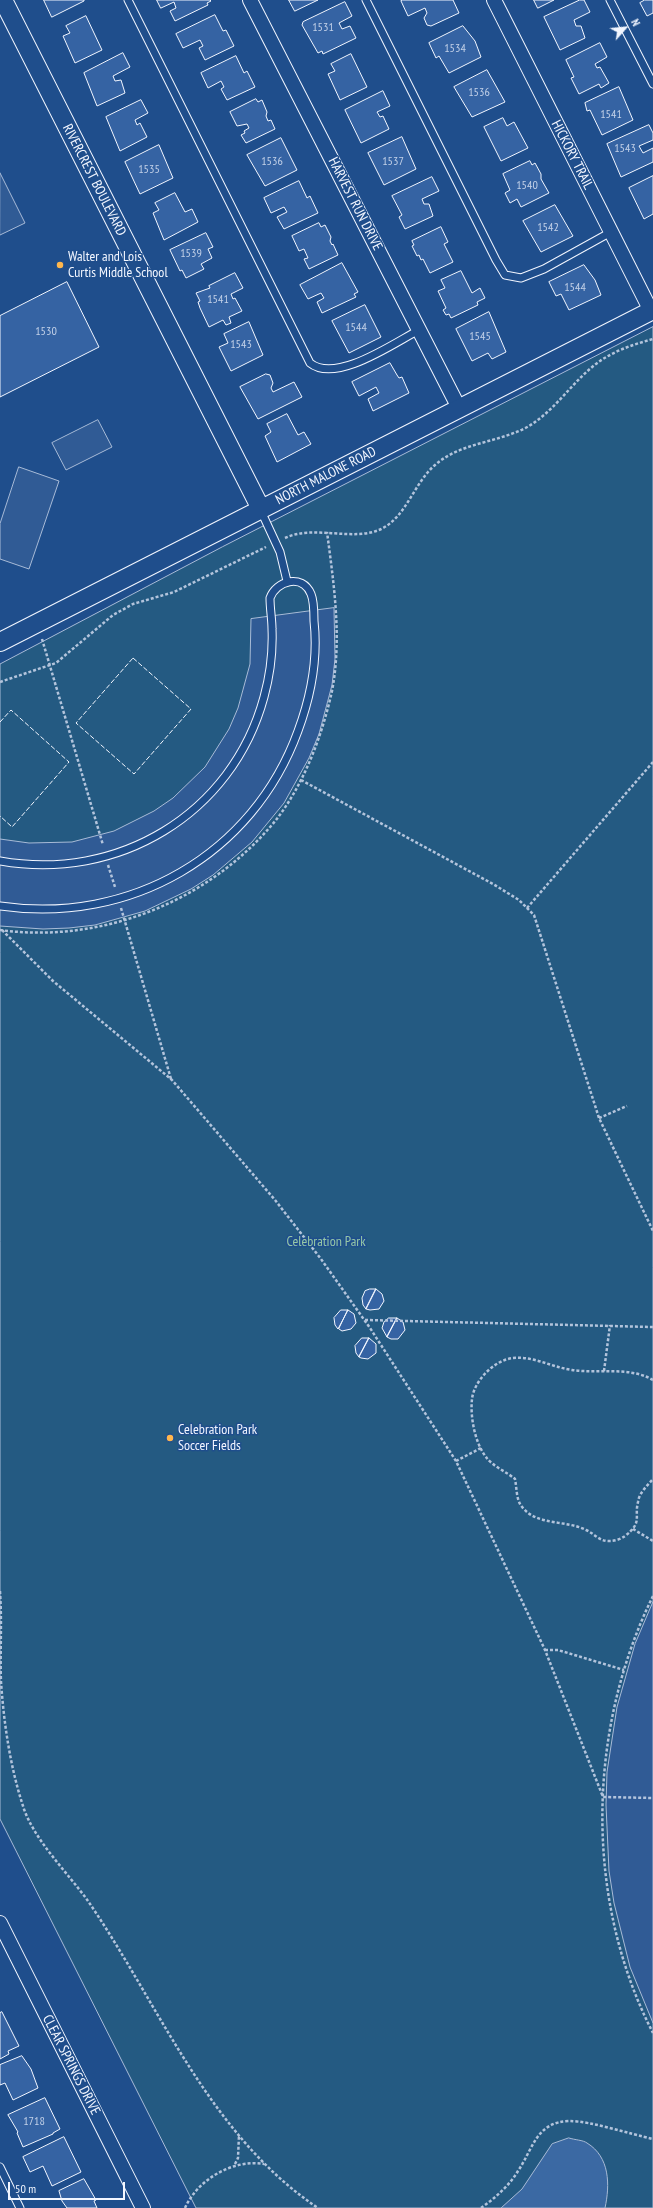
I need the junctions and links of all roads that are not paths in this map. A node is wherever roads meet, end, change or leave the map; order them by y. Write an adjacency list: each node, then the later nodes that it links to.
1 (3, 0): 12 (street, RIVERCREST BOULEVARD)
2 (128, 0): 10 (lane)
3 (250, 0): 10 (street, HARVEST RUN DRIVE)
4 (366, 0): 8 (lane)
5 (494, 0): 8 (street, HICKORY TRAIL)
6 (610, 0): 7 (lane)
7 (653, 84)
8 (611, 232): 9 (street, HICKORY TRAIL)
9 (652, 310): 11 (street, NORTH MALONE ROAD)
10 (419, 330): 11 (street, HARVEST RUN DRIVE)
11 (459, 408): 12 (street, NORTH MALONE ROAD)
12 (260, 509): 13 (lane); 14 (street, NORTH MALONE ROAD)
13 (287, 582): 15 (lane); 16 (lane)
14 (0, 642)
15 (0, 861)
16 (0, 906)
17 (0, 1923): 20 (street, CLEAR SPRINGS DRIVE)
18 (0, 2167): 19 (lane)
19 (20, 2208)
20 (143, 2208)

